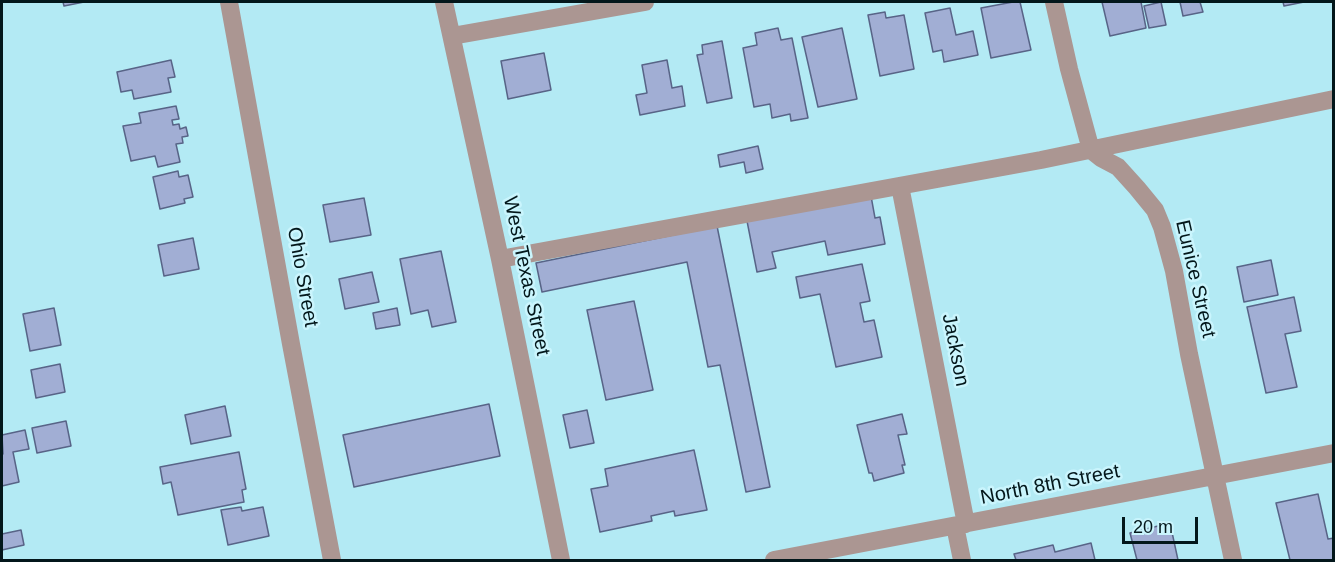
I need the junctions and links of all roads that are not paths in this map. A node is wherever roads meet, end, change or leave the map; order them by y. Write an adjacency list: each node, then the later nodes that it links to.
1 (229, 2): 14 (street, Ohio Street)
2 (444, 2): 5 (street, West Texas Street)
3 (645, 2): 5 (street)
4 (1054, 2): 7 (street)
5 (452, 36): 9 (street, West Texas Street)
6 (1334, 99): 7 (street)
7 (1091, 150): 8 (street); 11 (street, Eunice Street)
8 (900, 186): 9 (street); 12 (street, Jackson)
9 (500, 259): 15 (street, West Texas Street)
10 (1334, 453): 11 (street, North 8th Street)
11 (1215, 476): 12 (street, North 8th Street); 18 (street, Eunice Street)
12 (960, 525): 13 (street, North 8th Street); 17 (street, Jackson)
13 (804, 558): 16 (street, North 8th Street)
14 (332, 561)
15 (561, 561)
16 (774, 561)
17 (962, 561)
18 (1233, 561)

